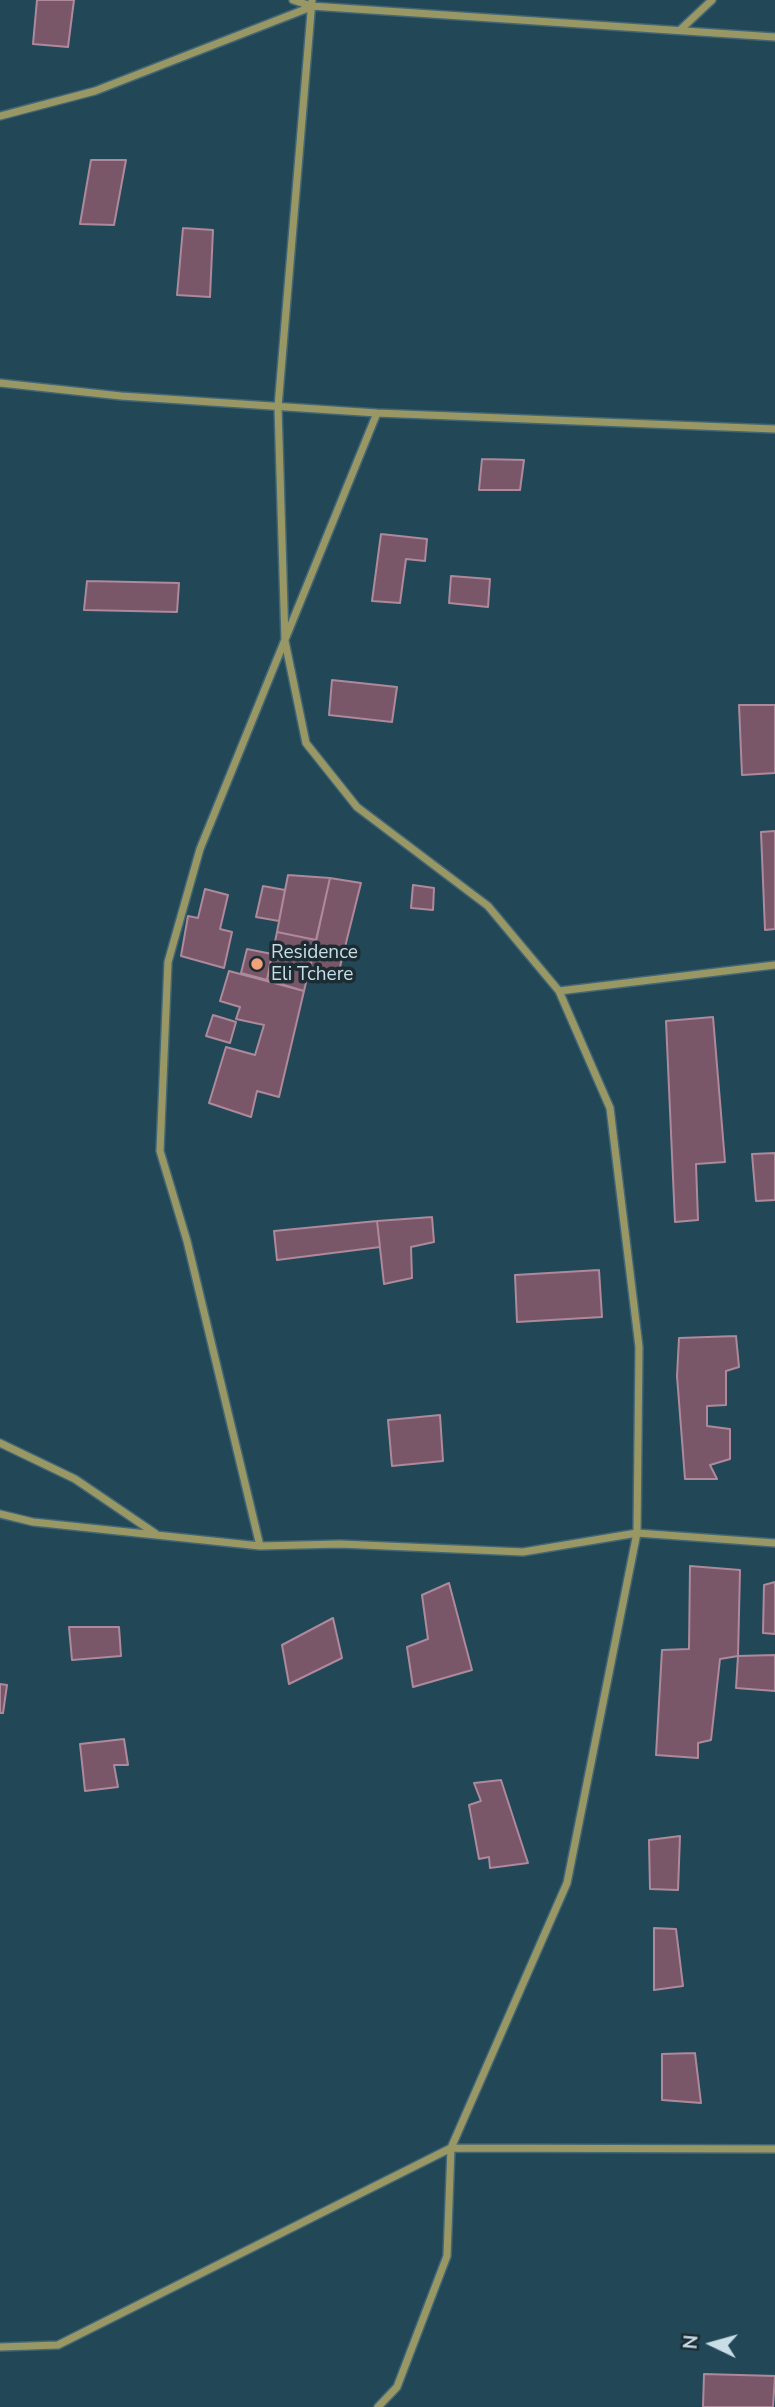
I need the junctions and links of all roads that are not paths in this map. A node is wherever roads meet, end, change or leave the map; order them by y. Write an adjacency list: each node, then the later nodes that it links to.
1 (293, 0): 3 (street)
2 (712, 0): 4 (street)
3 (311, 3): 4 (street); 6 (street); 8 (street)
4 (680, 30): 5 (street)
5 (775, 37)
6 (0, 117)
7 (0, 383): 8 (street)
8 (278, 407): 9 (street); 11 (street)
9 (377, 414): 10 (street); 11 (street)
10 (775, 429)
11 (285, 641): 13 (street); 19 (street)
12 (775, 965): 13 (street)
13 (559, 991): 16 (street)
14 (0, 1443): 17 (street)
15 (0, 1514): 17 (street)
16 (637, 1533): 18 (street); 19 (street); 20 (street)
17 (157, 1535): 19 (street)
18 (775, 1543)
19 (260, 1546)
20 (452, 2148): 21 (street); 22 (street); 23 (street)
21 (775, 2149)
22 (0, 2347)
23 (378, 2407)

